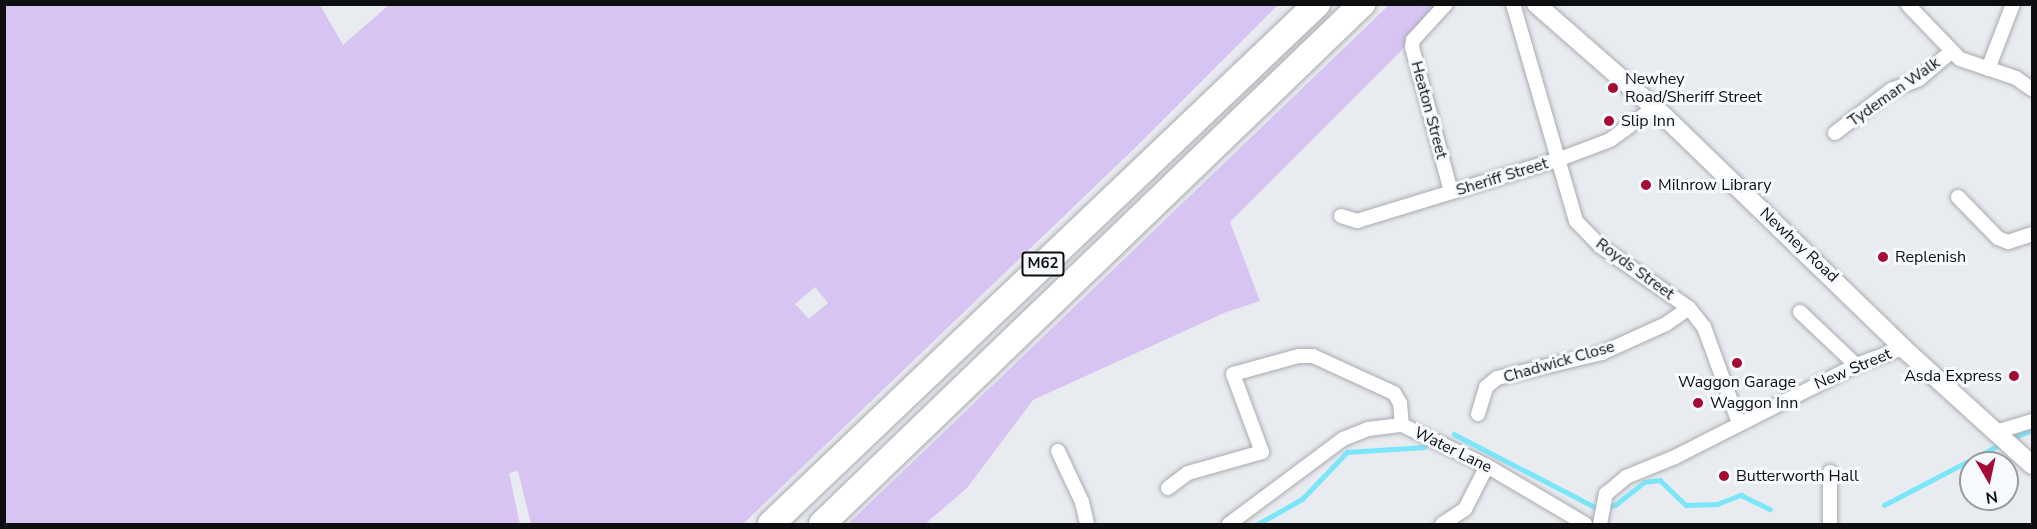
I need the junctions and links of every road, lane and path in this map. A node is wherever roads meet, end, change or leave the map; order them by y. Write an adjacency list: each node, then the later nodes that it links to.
1 (1308, 4): 11 (highway, M62)
2 (1317, 4): 11 (highway, M62)
3 (1362, 4): 36 (highway, M62)
4 (1446, 4): 16 (street, Heaton Street)
5 (1513, 4): 15 (street, Royds Street)
6 (1536, 4): 13 (street, Newhey Road)
7 (2013, 4): 10 (street)
8 (1908, 5): 9 (street)
9 (1952, 51): 10 (street); 14 (street, Tydeman Walk)
10 (1988, 69): 12 (street)
11 (1245, 75): 35 (highway, M62)
12 (2032, 89)
13 (1654, 108): 15 (street, Sheriff Street); 22 (street, Newhey Road)
14 (1835, 133)
15 (1560, 159): 16 (street, Sheriff Street); 20 (street, Royds Street)
16 (1452, 192): 18 (street, Sheriff Street)
17 (1958, 196): 19 (street)
18 (1341, 216)
19 (2032, 234)
20 (1689, 308): 24 (street, Chadwick Close); 26 (street, Royds Street)
21 (1800, 312): 23 (street)
22 (1903, 348): 23 (street, New Street); 28 (street, Newhey Road)
23 (1856, 365): 26 (street, New Street)
24 (1478, 414)
25 (2032, 421): 28 (street)
26 (1739, 423): 34 (street)
27 (1402, 425): 31 (street, Water Lane); 33 (street); 38 (street, Water Lane)
28 (2002, 438): 30 (street, Newhey Road)
29 (1058, 451): 37 (street)
30 (2032, 465)
31 (1487, 466): 39 (street); 40 (street, Water Lane)
32 (1830, 472): 41 (street)
33 (1168, 488)
34 (1602, 520)
35 (771, 525)
36 (822, 525)
37 (1087, 525)
38 (1228, 525)
39 (1442, 525)
40 (1585, 525)
41 (1830, 525)

